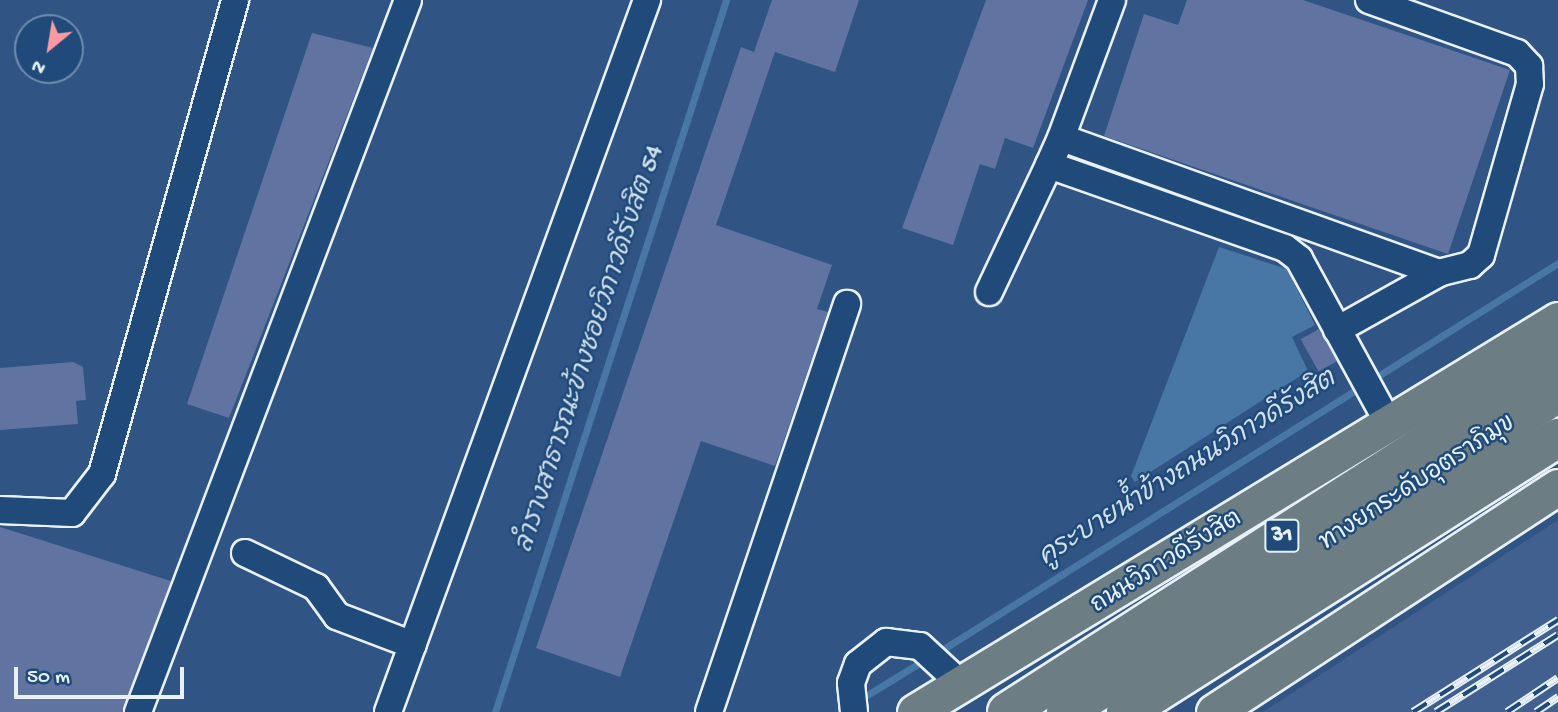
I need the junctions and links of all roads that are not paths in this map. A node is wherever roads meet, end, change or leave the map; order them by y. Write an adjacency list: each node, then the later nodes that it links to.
1 (235, 0): 21 (street)
2 (408, 0): 26 (street)
3 (647, 0): 23 (street)
4 (1112, 0): 6 (street)
5 (1369, 0): 8 (street)
6 (1061, 138): 7 (street); 8 (street)
7 (1049, 166): 9 (street); 12 (street)
8 (1439, 273): 12 (street)
9 (989, 292)
10 (847, 304): 28 (street)
11 (1558, 320): 15 (main road, ถนนวิภาวดีรังสิต / 31)
12 (1337, 330): 17 (street)
13 (1558, 339): 15 (highway)
14 (1558, 359): 30 (highway, ถนนวิภาวดีรังสิต / 31)
15 (1451, 391): 17 (main road, ถนนวิภาวดีรังสิต / 31)
16 (1558, 393): 31 (highway, ทางยกระดับอุตราภิมุข / 31)
17 (1383, 412): 24 (main road, ถนนวิภาวดีรังสิต / 31)
18 (1558, 438): 32 (highway, ทางยกระดับอุตราภิมุข)
19 (1558, 459): 33 (highway)
20 (1558, 487): 34 (main road)
21 (0, 510)
22 (245, 553): 23 (street)
23 (413, 645): 27 (street)
24 (957, 699): 25 (street); 29 (main road)
25 (853, 702)
26 (138, 712)
27 (388, 712)
28 (709, 712)
29 (915, 712)
30 (1006, 712)
31 (1066, 712)
32 (1126, 712)
33 (1168, 712)
34 (1214, 712)

